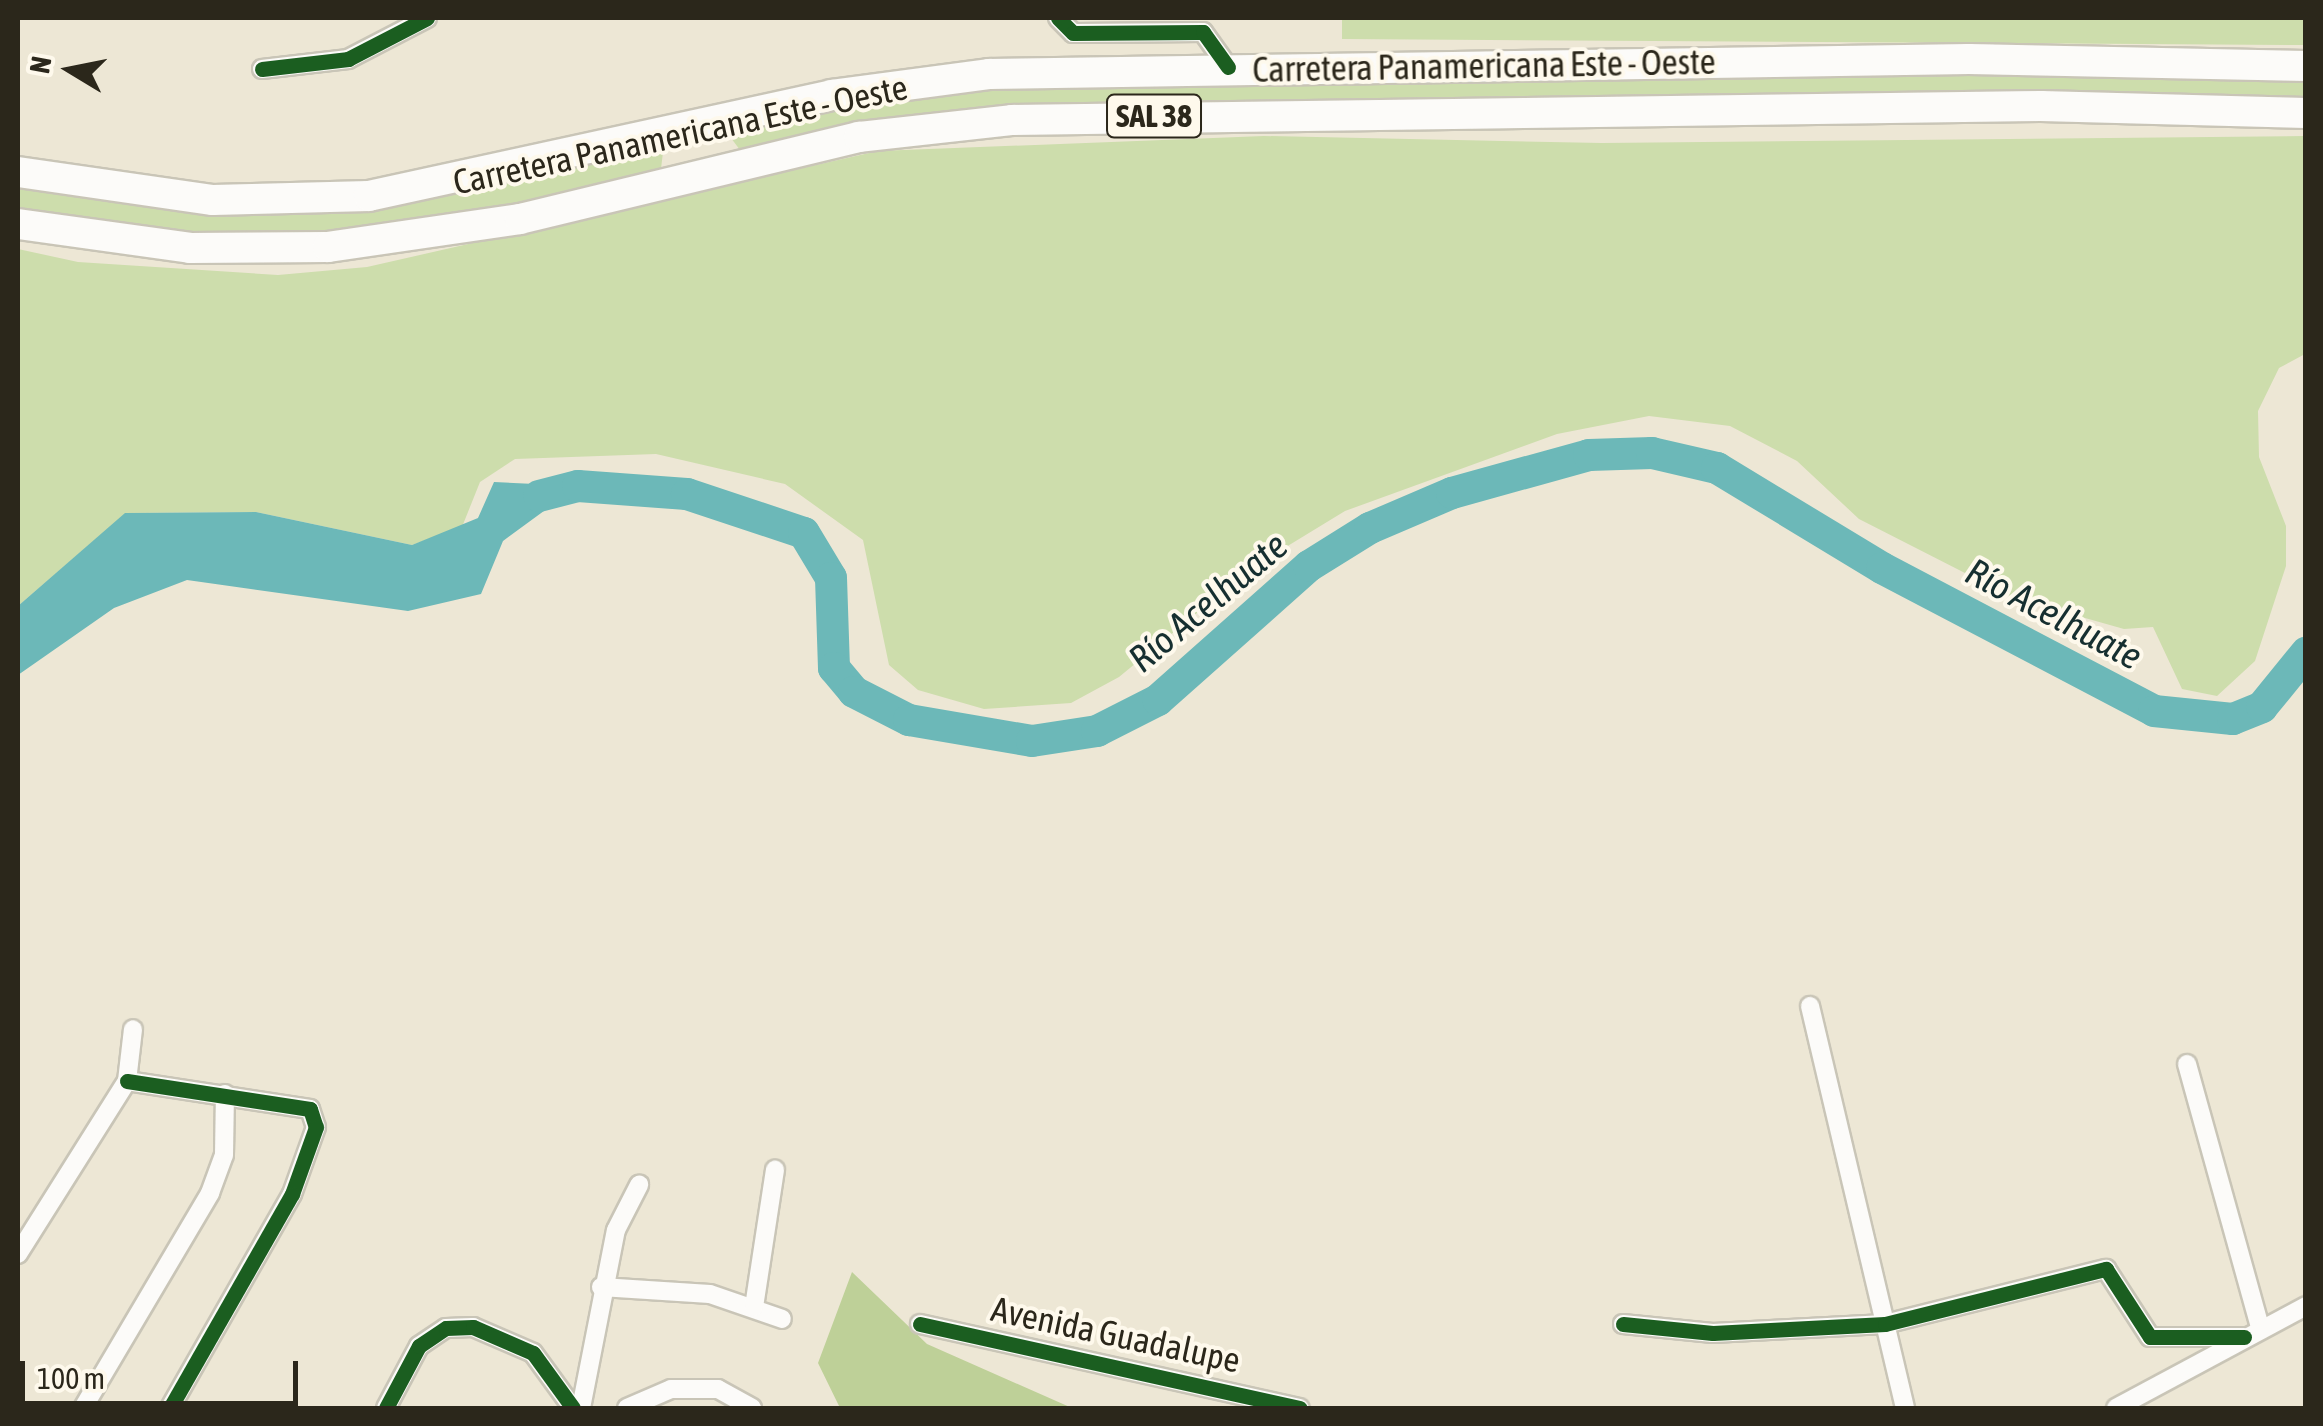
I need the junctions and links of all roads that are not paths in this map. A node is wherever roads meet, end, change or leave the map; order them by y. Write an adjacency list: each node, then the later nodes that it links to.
1 (426, 18): 5 (street)
2 (1058, 18): 4 (street)
3 (2306, 66): 4 (highway, Carretera Panamericana Este - Oeste / SAL 38)
4 (1228, 67): 7 (highway, Carretera Panamericana Este - Oeste / SAL 38)
5 (262, 69)
6 (2306, 114): 9 (highway, Carretera Panamericana Este - Oeste / SAL 38)
7 (724, 120): 8 (highway, Carretera Panamericana Este - Oeste / SAL 38); 9 (highway)
8 (650, 138): 10 (highway, Carretera Panamericana Este - Oeste / SAL 38); 11 (highway)
9 (737, 164): 11 (highway, Carretera Panamericana Este - Oeste / SAL 38)
10 (18, 172)
11 (661, 183): 12 (highway, Carretera Panamericana Este - Oeste / SAL 38)
12 (18, 224)
13 (1810, 1006): 27 (street)
14 (134, 1029): 16 (street)
15 (2187, 1064): 28 (street)
16 (127, 1081): 17 (street); 20 (street)
17 (226, 1094): 29 (street); 30 (street)
18 (774, 1170): 23 (street)
19 (639, 1185): 21 (street)
20 (18, 1254)
21 (601, 1287): 23 (street); 33 (street)
22 (2306, 1306): 28 (street)
23 (754, 1307): 24 (street)
24 (782, 1319)
25 (920, 1324): 36 (street, Avenida Guadalupe)
26 (1623, 1324): 27 (street)
27 (1885, 1324): 28 (street); 37 (street)
28 (2252, 1332): 38 (street)
29 (83, 1408)
30 (170, 1408)
31 (386, 1408): 32 (street)
32 (574, 1408)
33 (582, 1408)
34 (627, 1408): 35 (street)
35 (752, 1408)
36 (1300, 1408)
37 (1905, 1408)
38 (2116, 1408)

